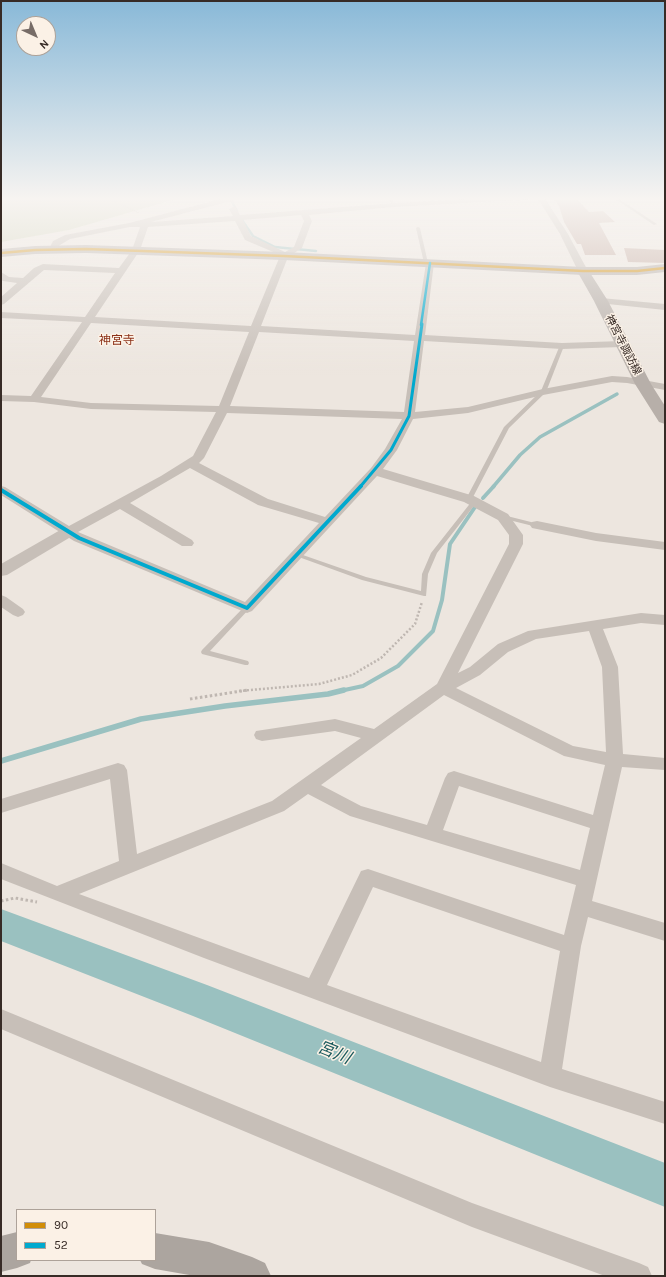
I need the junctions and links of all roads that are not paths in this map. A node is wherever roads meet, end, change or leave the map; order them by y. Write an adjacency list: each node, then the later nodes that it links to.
1 (284, 256): 17 (street)
2 (131, 257): 9 (street)
3 (296, 257): 6 (main road)
4 (426, 257): 6 (lane)
5 (575, 257): 7 (street)
6 (428, 263): 7 (main road); 18 (street)
7 (580, 267): 8 (main road); 12 (main road, 神宮寺諏訪線)
8 (665, 268)
9 (120, 271): 11 (street); 16 (street)
10 (1, 275): 11 (street)
11 (25, 281): 13 (street)
12 (601, 300): 14 (street); 19 (main road, 神宮寺諏訪線)
13 (1, 302)
14 (665, 307)
15 (1, 315): 16 (street)
16 (86, 321): 17 (street); 25 (street)
17 (254, 329): 18 (street); 26 (street)
18 (420, 339): 20 (street); 27 (street)
19 (620, 341): 20 (street); 21 (main road, 神宮寺諏訪線)
20 (562, 346): 23 (lane)
21 (643, 384): 22 (street); 23 (street); 28 (main road, 神宮寺諏訪線)
22 (665, 387)
23 (542, 392): 27 (street); 32 (lane)
24 (1, 398): 25 (street)
25 (34, 399): 26 (street)
26 (222, 409): 27 (street); 29 (street)
27 (409, 416): 30 (street)
28 (665, 420)
29 (190, 463): 33 (street); 35 (street)
30 (375, 471): 32 (street); 35 (street)
31 (1, 490): 37 (street)
32 (472, 501): 34 (street); 40 (lane)
33 (120, 503): 37 (street); 38 (street)
34 (503, 517): 36 (lane); 48 (street)
35 (328, 522): 40 (street)
36 (537, 525): 39 (street)
37 (68, 532): 41 (street); 43 (street)
38 (187, 543)
39 (665, 546)
40 (298, 555): 43 (street)
41 (1, 571)
42 (1, 600): 44 (street)
43 (248, 608): 47 (lane)
44 (18, 612)
45 (665, 620): 46 (street)
46 (594, 626): 48 (street); 51 (street)
47 (245, 663)
48 (443, 688): 50 (street); 51 (street)
49 (262, 735): 50 (street)
50 (377, 736): 53 (street)
51 (615, 760): 52 (street); 55 (street)
52 (665, 764)
53 (308, 786): 56 (street); 57 (street)
54 (1, 806): 57 (street)
55 (600, 824): 56 (street); 59 (street)
56 (432, 834): 59 (street)
57 (129, 865): 60 (street)
58 (1, 871): 60 (street)
59 (587, 880): 61 (street)
60 (57, 894): 64 (street)
61 (580, 906): 62 (street); 63 (street)
62 (665, 932)
63 (571, 946): 64 (street); 66 (street)
64 (314, 990): 66 (street)
65 (1, 1019): 72 (street)
66 (550, 1076): 67 (street)
67 (665, 1113)
68 (16, 1250): 70 (highway)
69 (156, 1251): 71 (highway)
70 (1, 1254)
71 (252, 1276)
72 (639, 1276)

